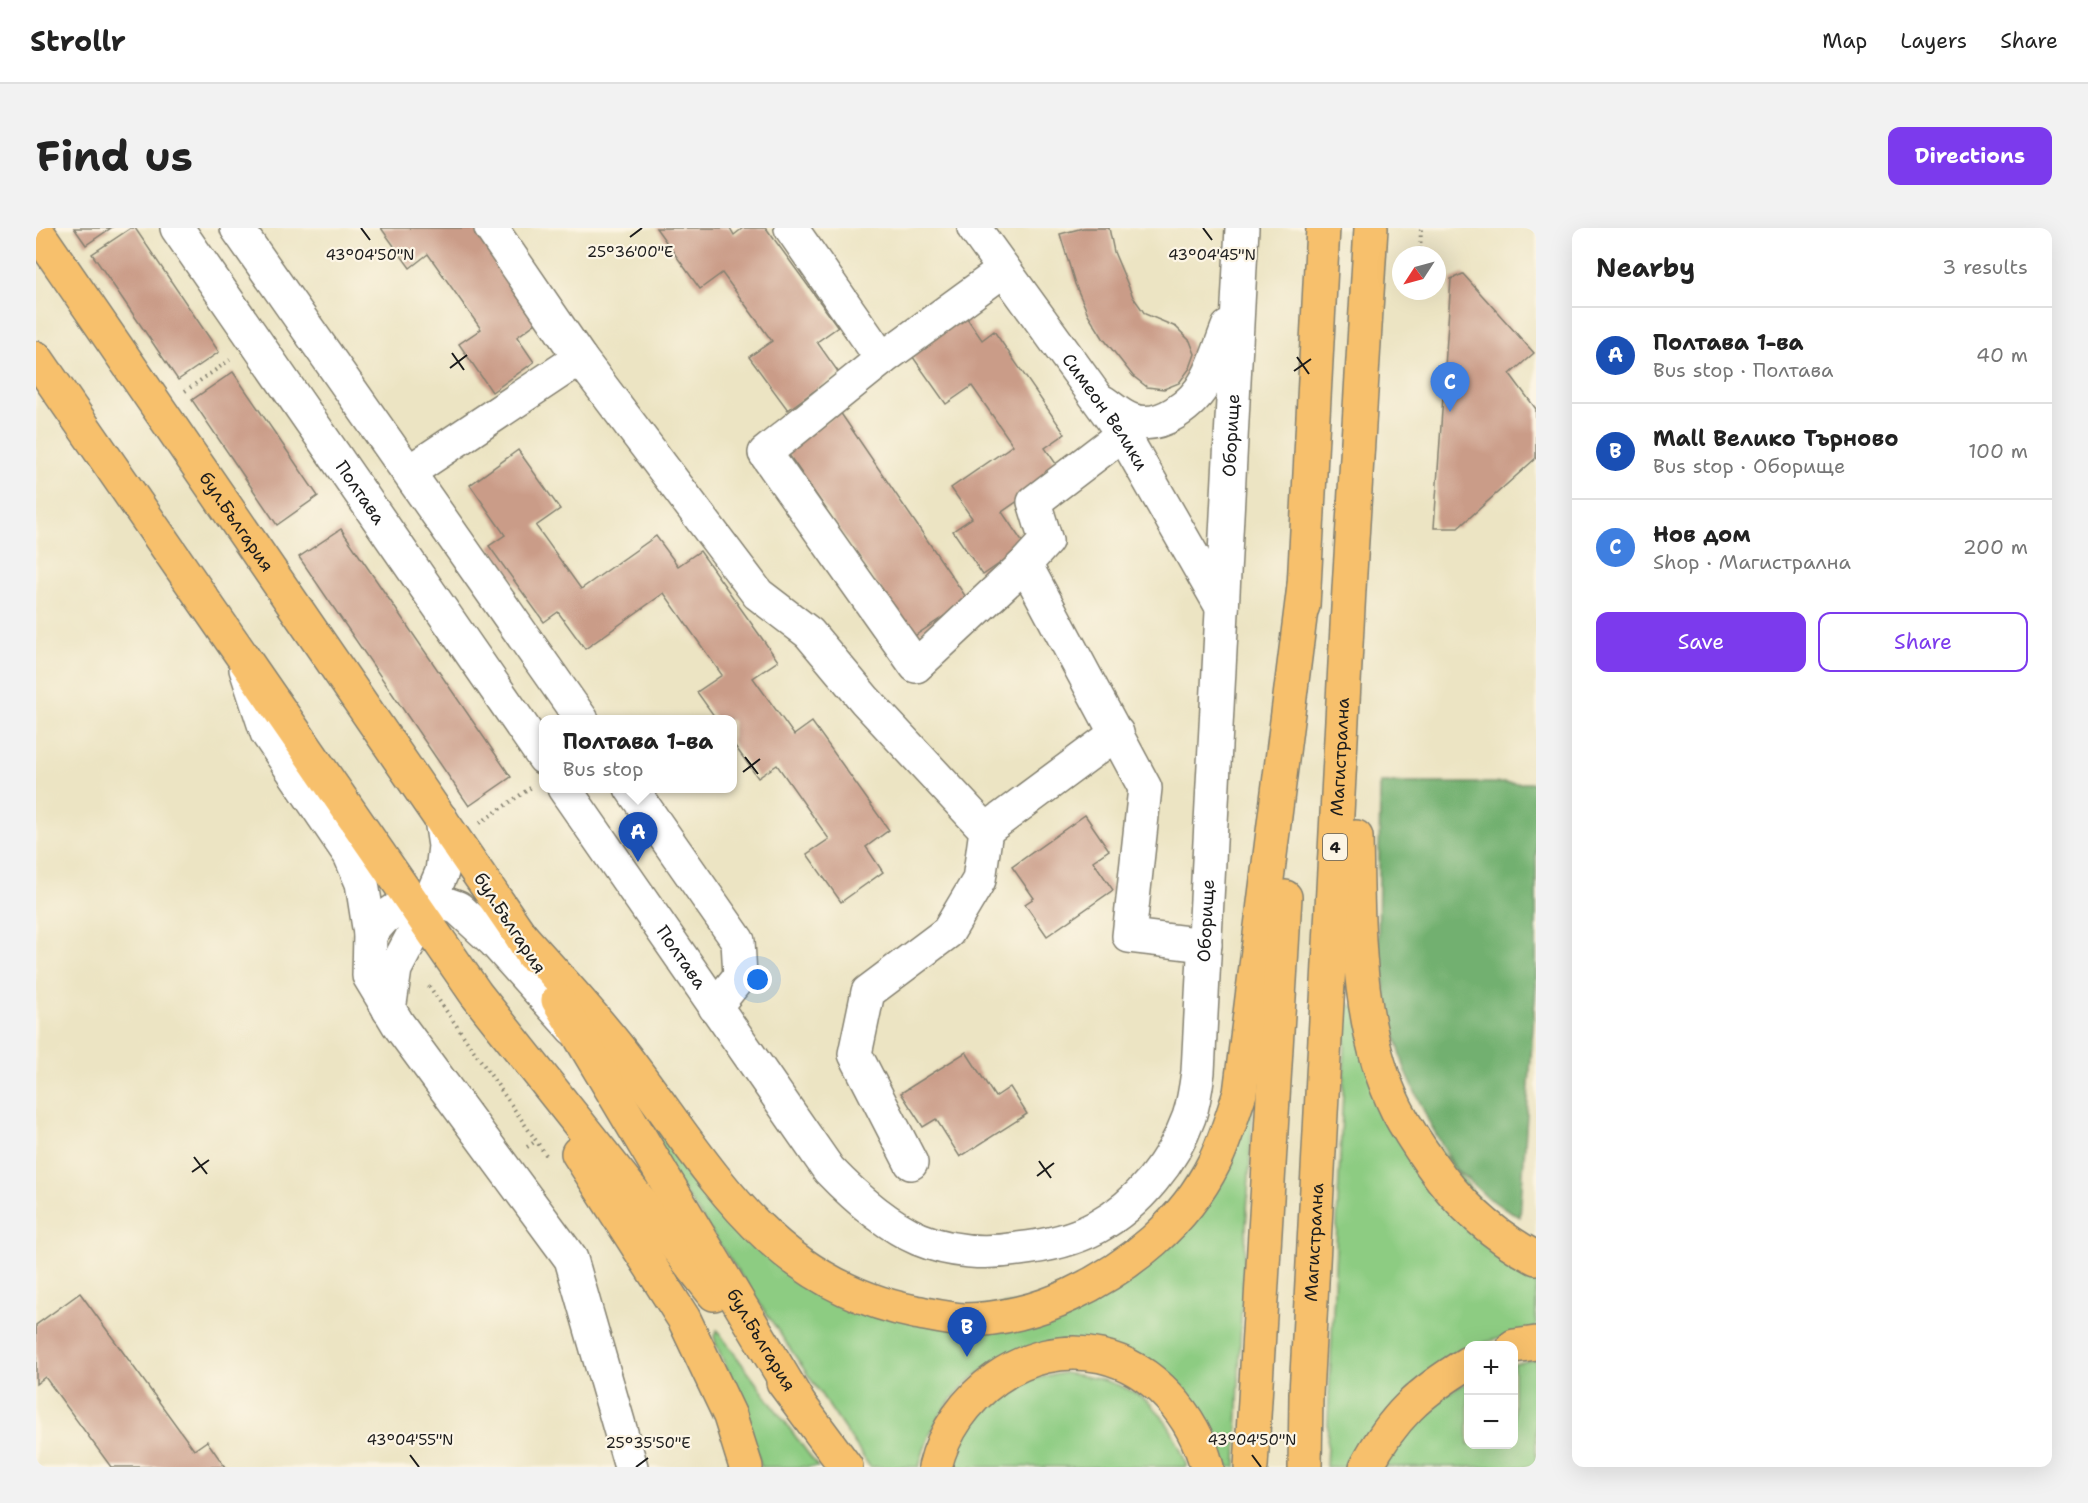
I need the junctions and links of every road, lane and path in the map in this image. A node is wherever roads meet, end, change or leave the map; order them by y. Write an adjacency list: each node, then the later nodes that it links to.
1 (177, 228): 14 (street, Полтава)
2 (237, 228): 21 (street)
3 (491, 228): 16 (street)
4 (791, 228): 17 (street)
5 (974, 228): 12 (street, Симеон Велики)
6 (1242, 228): 13 (street, Оборище)
7 (1323, 228): 23 (main road)
8 (1371, 228): 24 (main road, Магистрална / 4)
9 (1421, 228): 11 (path)
10 (36, 230): 19 (main road, бул.България)
11 (1420, 246)
12 (1004, 270): 17 (street); 18 (street, Симеон Велики)
13 (1238, 300): 18 (street); 25 (street, Оборище)
14 (256, 342): 19 (path); 29 (street, Полтава)
15 (36, 358): 26 (main road, бул.България)
16 (580, 358): 21 (street); 34 (street)
17 (882, 359): 22 (street)
18 (1095, 395): 20 (street, Симеон Велики)
19 (159, 408): 33 (main road, бул.България)
20 (1123, 434): 22 (street); 25 (street, Симеон Велики)
21 (409, 472): 27 (street)
22 (1025, 564): 28 (street)
23 (1304, 586): 37 (main road); 59 (main road)
24 (1350, 589): 49 (main road); 60 (main road, Магистрална / 4)
25 (1222, 607): 38 (street, Оборище)
26 (240, 653): 35 (main road, бул.България); 36 (street)
27 (579, 715)
28 (1117, 733): 34 (street); 38 (street)
29 (539, 766)
30 (539, 782): 33 (path)
31 (558, 793): 43 (street, Полтава)
32 (633, 793): 43 (street)
33 (448, 830): 35 (street); 37 (main road, бул.България)
34 (986, 830): 48 (street)
35 (421, 905): 36 (street); 39 (main road, бул.България); 40 (street); 45 (street)
36 (370, 934): 44 (street)
37 (521, 936): 45 (main road, бул.България)
38 (1205, 945): 46 (street, Оборище)
39 (452, 960): 40 (street); 42 (main road, бул.България)
40 (395, 969): 44 (street)
41 (429, 986): 47 (path)
42 (476, 994): 53 (main road, бул.България); 55 (main road)
43 (715, 1006): 46 (street, Полтава)
44 (389, 1010): 54 (street)
45 (580, 1038): 53 (main road, бул.България)
46 (797, 1126)
47 (548, 1159)
48 (911, 1163)
49 (1536, 1258)
50 (1536, 1343): 51 (main road)
51 (1518, 1345)
52 (1464, 1366): 61 (main road)
53 (797, 1400): 56 (main road)
54 (631, 1467)
55 (746, 1467)
56 (846, 1467)
57 (935, 1467): 58 (main road)
58 (1207, 1467)
59 (1251, 1467)
60 (1305, 1467)
61 (1366, 1467)

